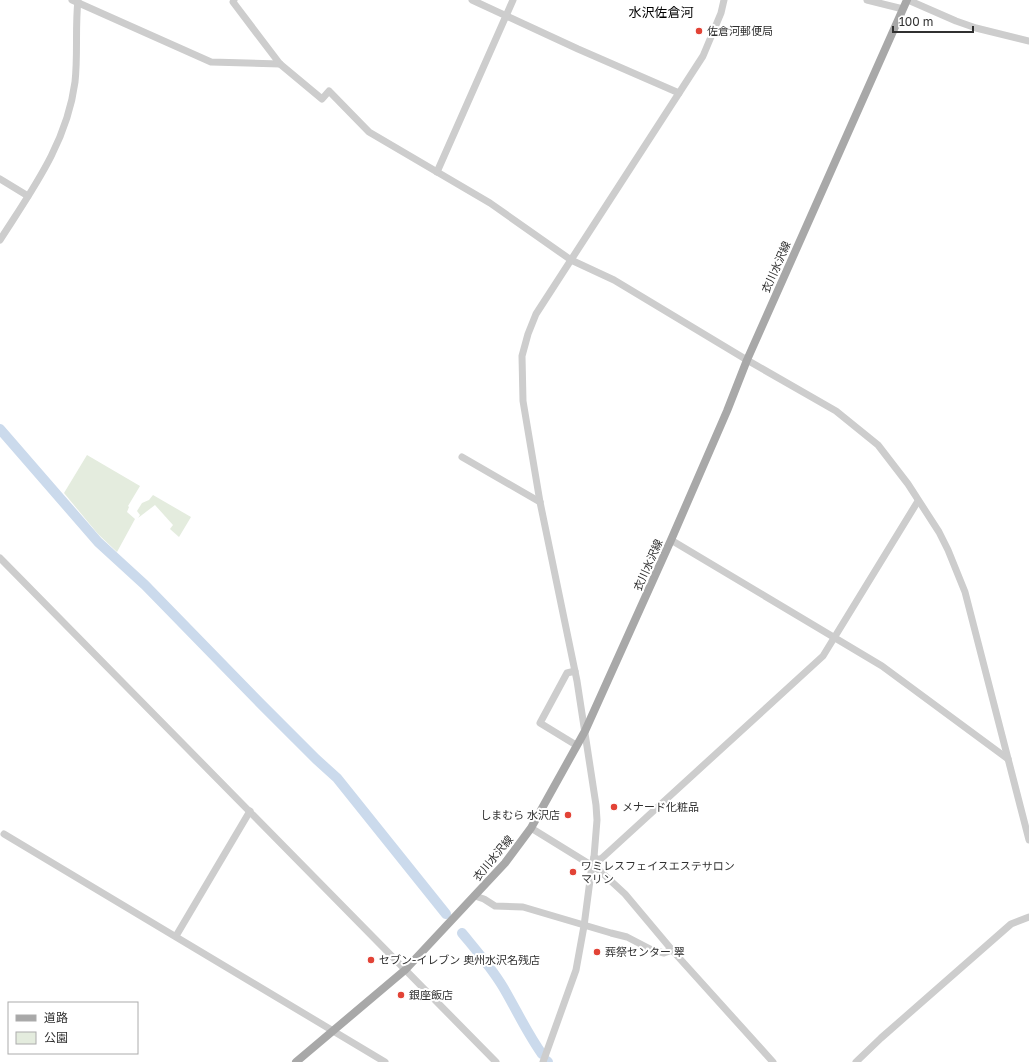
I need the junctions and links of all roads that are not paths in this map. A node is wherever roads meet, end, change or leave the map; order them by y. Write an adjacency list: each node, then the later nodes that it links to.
1 (234, 0): 11 (street)
2 (472, 0): 9 (street)
3 (513, 0): 9 (street)
4 (724, 0): 12 (street)
5 (867, 0): 8 (street)
6 (907, 0): 8 (main road, 衣川水沢線); 10 (street)
7 (76, 1): 11 (street); 15 (street)
8 (903, 9): 18 (main road, 衣川水沢線)
9 (506, 15): 12 (street); 13 (street)
10 (1029, 41)
11 (280, 64): 13 (street)
12 (679, 94): 17 (street)
13 (437, 172): 17 (street)
14 (0, 179): 15 (street)
15 (28, 196): 16 (street)
16 (0, 240)
17 (571, 260): 18 (street); 21 (street)
18 (747, 360): 20 (street); 22 (main road, 衣川水沢線)
19 (462, 457): 21 (street)
20 (918, 501): 24 (street); 28 (street)
21 (540, 502): 25 (street)
22 (671, 540): 24 (street); 26 (main road, 衣川水沢線)
23 (0, 558): 29 (street)
24 (835, 637): 28 (street); 33 (street)
25 (575, 671): 26 (street); 27 (street)
26 (585, 731): 27 (main road, 衣川水沢線); 33 (street)
27 (576, 745): 30 (main road, 衣川水沢線)
28 (1008, 759): 32 (street)
29 (250, 811): 38 (street); 40 (street)
30 (531, 828): 34 (street); 35 (main road, 衣川水沢線)
31 (4, 834): 38 (street)
32 (1029, 840)
33 (594, 857): 34 (street)
34 (592, 865): 37 (street); 39 (street)
35 (475, 896): 37 (street); 40 (main road, 衣川水沢線)
36 (1029, 917): 47 (street)
37 (584, 926): 39 (street); 45 (street)
38 (176, 936): 41 (street)
39 (672, 950): 46 (street)
40 (405, 970): 41 (main road, 衣川水沢線); 44 (street)
41 (333, 1031): 42 (main road, 衣川水沢線); 43 (street)
42 (296, 1062)
43 (385, 1062)
44 (496, 1062)
45 (543, 1062)
46 (773, 1062)
47 (856, 1062)

